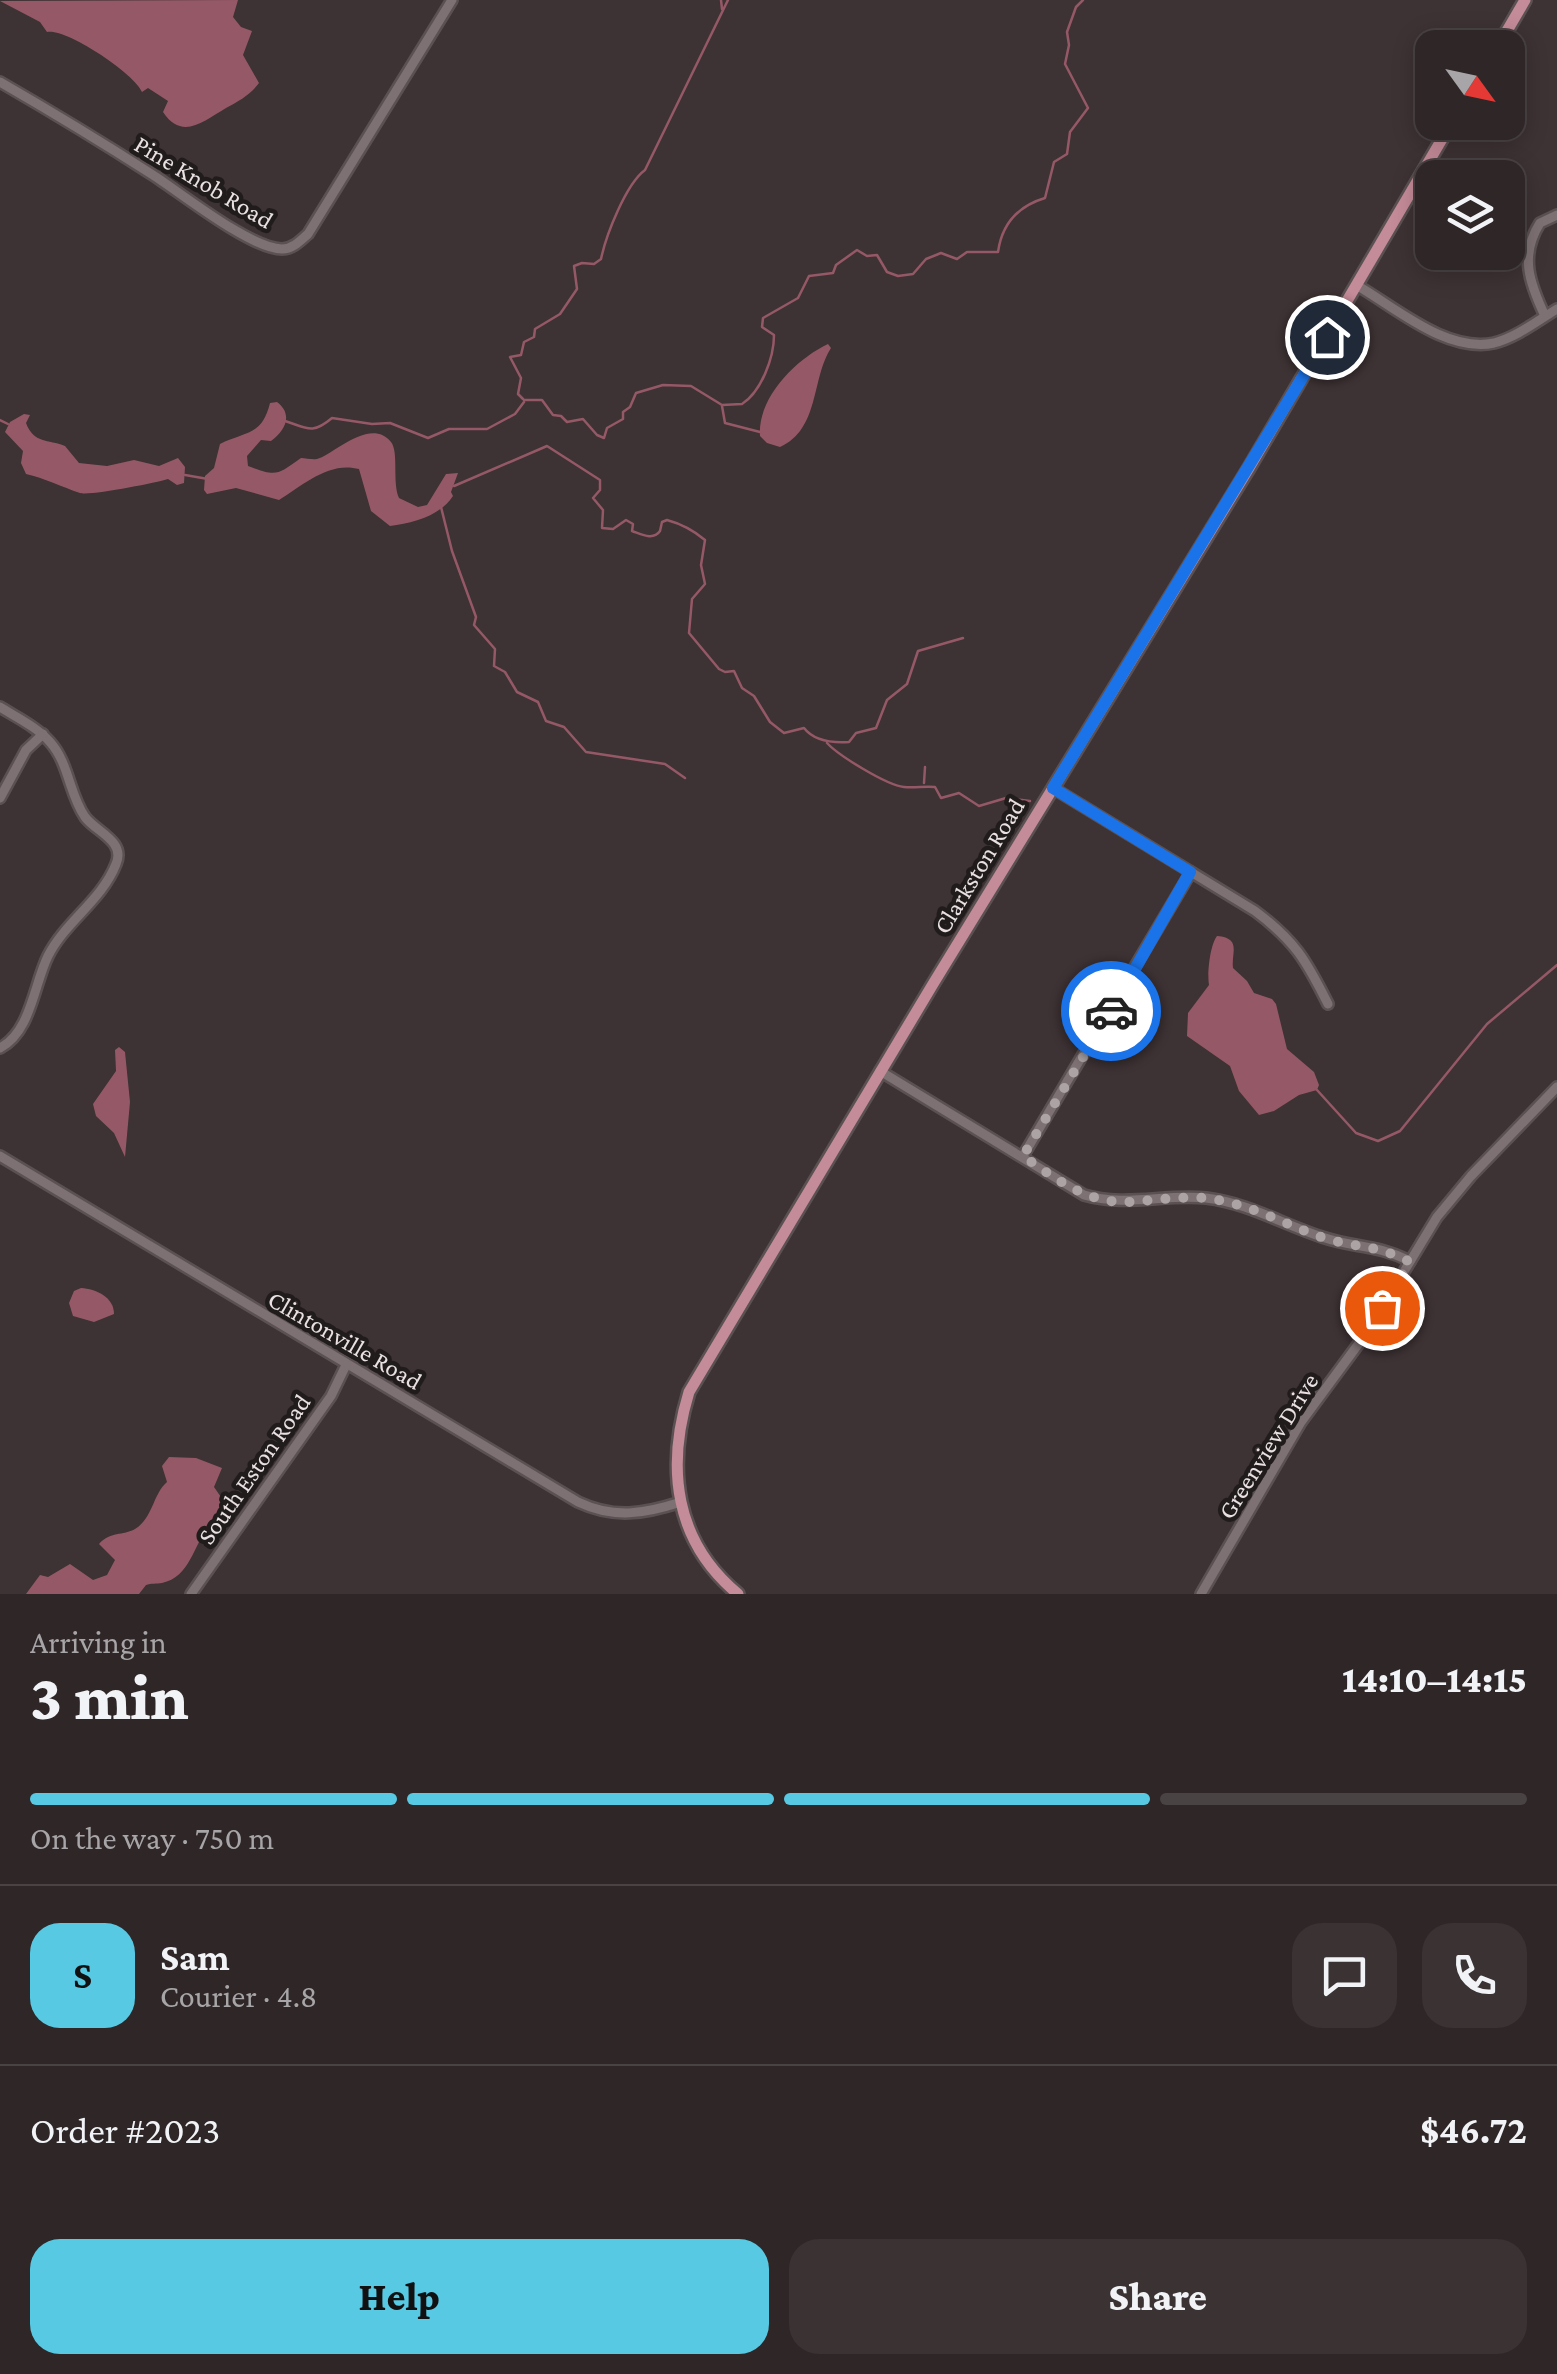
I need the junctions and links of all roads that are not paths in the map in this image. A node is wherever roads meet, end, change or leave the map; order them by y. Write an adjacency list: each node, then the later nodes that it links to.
1 (452, 0): 4 (street, Pine Knob Road)
2 (1525, 0): 3 (main road)
3 (1508, 30)
4 (0, 82)
5 (1442, 140): 7 (main road, Clarkston Road)
6 (1557, 215): 9 (street)
7 (1358, 286): 9 (street); 12 (main road, Clarkston Road)
8 (1557, 308): 9 (street)
9 (1546, 316)
10 (0, 707): 11 (street)
11 (43, 734): 13 (street); 16 (street)
12 (1053, 788): 14 (street); 17 (main road, Clarkston Road)
13 (0, 798)
14 (1190, 872): 15 (street); 20 (street)
15 (1328, 1004)
16 (0, 1048)
17 (880, 1072): 20 (street); 23 (main road, Clarkston Road)
18 (1557, 1087): 21 (street, Greenview Drive)
19 (0, 1156): 22 (street, Clintonville Road)
20 (1023, 1156): 21 (street)
21 (1410, 1262): 26 (street, Greenview Drive)
22 (346, 1364): 23 (street, Clintonville Road); 24 (street, South Eston Road)
23 (681, 1502): 25 (main road, Clarkston Road)
24 (190, 1594)
25 (738, 1594)
26 (1201, 1594)

